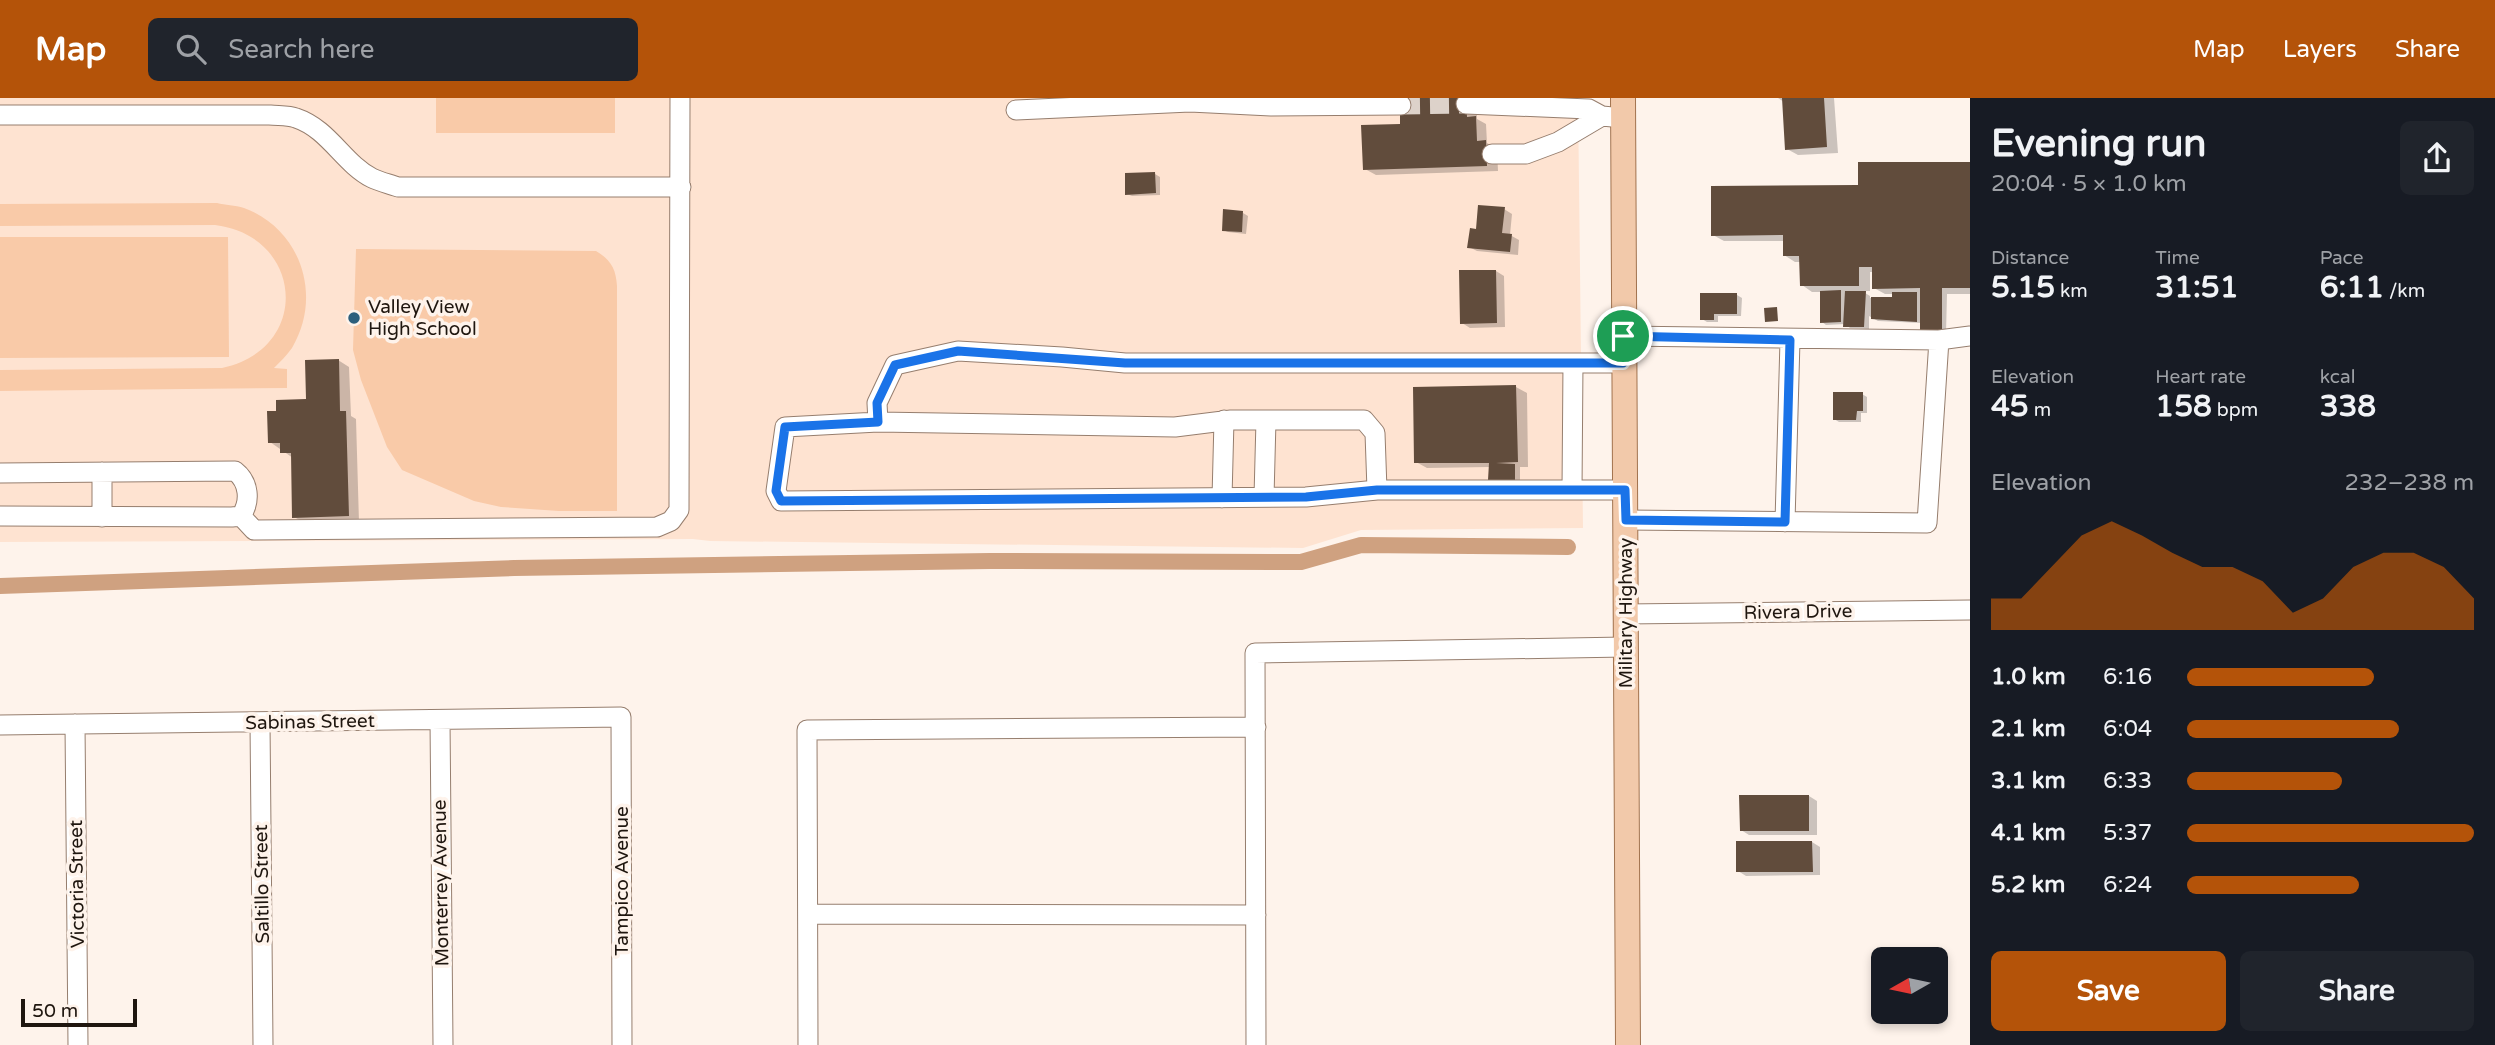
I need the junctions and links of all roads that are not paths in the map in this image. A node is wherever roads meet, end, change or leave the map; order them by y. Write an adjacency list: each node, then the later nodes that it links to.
1 (680, 98): 8 (street)
2 (1401, 104): 4 (street)
3 (1466, 104): 5 (street)
4 (1016, 110)
5 (1616, 111): 7 (street); 9 (main road, Military Highway)
6 (0, 116): 8 (street)
7 (1492, 154)
8 (681, 187): 26 (street)
9 (1623, 336): 11 (street); 14 (main road, Military Highway)
10 (1970, 336): 12 (street)
11 (1790, 340): 12 (street); 29 (street)
12 (1938, 340): 29 (street)
13 (1573, 363): 14 (street); 17 (street); 21 (street)
14 (1623, 363): 22 (main road, Military Highway)
15 (1266, 420): 16 (street); 20 (street); 23 (street)
16 (1224, 421): 17 (street); 24 (street)
17 (878, 422): 24 (street)
18 (102, 472): 19 (street); 26 (street); 27 (street)
19 (0, 473)
20 (1377, 490): 21 (street); 23 (street)
21 (1572, 490): 22 (street)
22 (1625, 490): 28 (main road, Military Highway)
23 (1264, 497): 24 (street)
24 (1222, 498)
25 (0, 516): 27 (street)
26 (241, 516): 27 (street)
27 (102, 517)
28 (1626, 520): 29 (street); 31 (main road, Military Highway)
29 (1785, 522)
30 (1970, 610): 31 (street, Rivera Drive)
31 (1625, 614): 32 (main road, Military Highway)
32 (1625, 647): 38 (street); 47 (main road, Military Highway)
33 (621, 718): 34 (street, Sabinas Street); 44 (street, Tampico Avenue)
34 (439, 720): 35 (street, Sabinas Street); 43 (street, Monterrey Avenue)
35 (260, 722): 37 (street, Sabinas Street); 42 (street, Saltillo Street)
36 (0, 724): 37 (street, Sabinas Street)
37 (75, 724): 41 (street, Victoria Street)
38 (1256, 727): 39 (street); 40 (street)
39 (808, 914): 40 (street); 45 (street)
40 (1256, 915): 46 (street)
41 (78, 1045)
42 (263, 1045)
43 (443, 1045)
44 (622, 1045)
45 (808, 1045)
46 (1256, 1045)
47 (1628, 1045)

